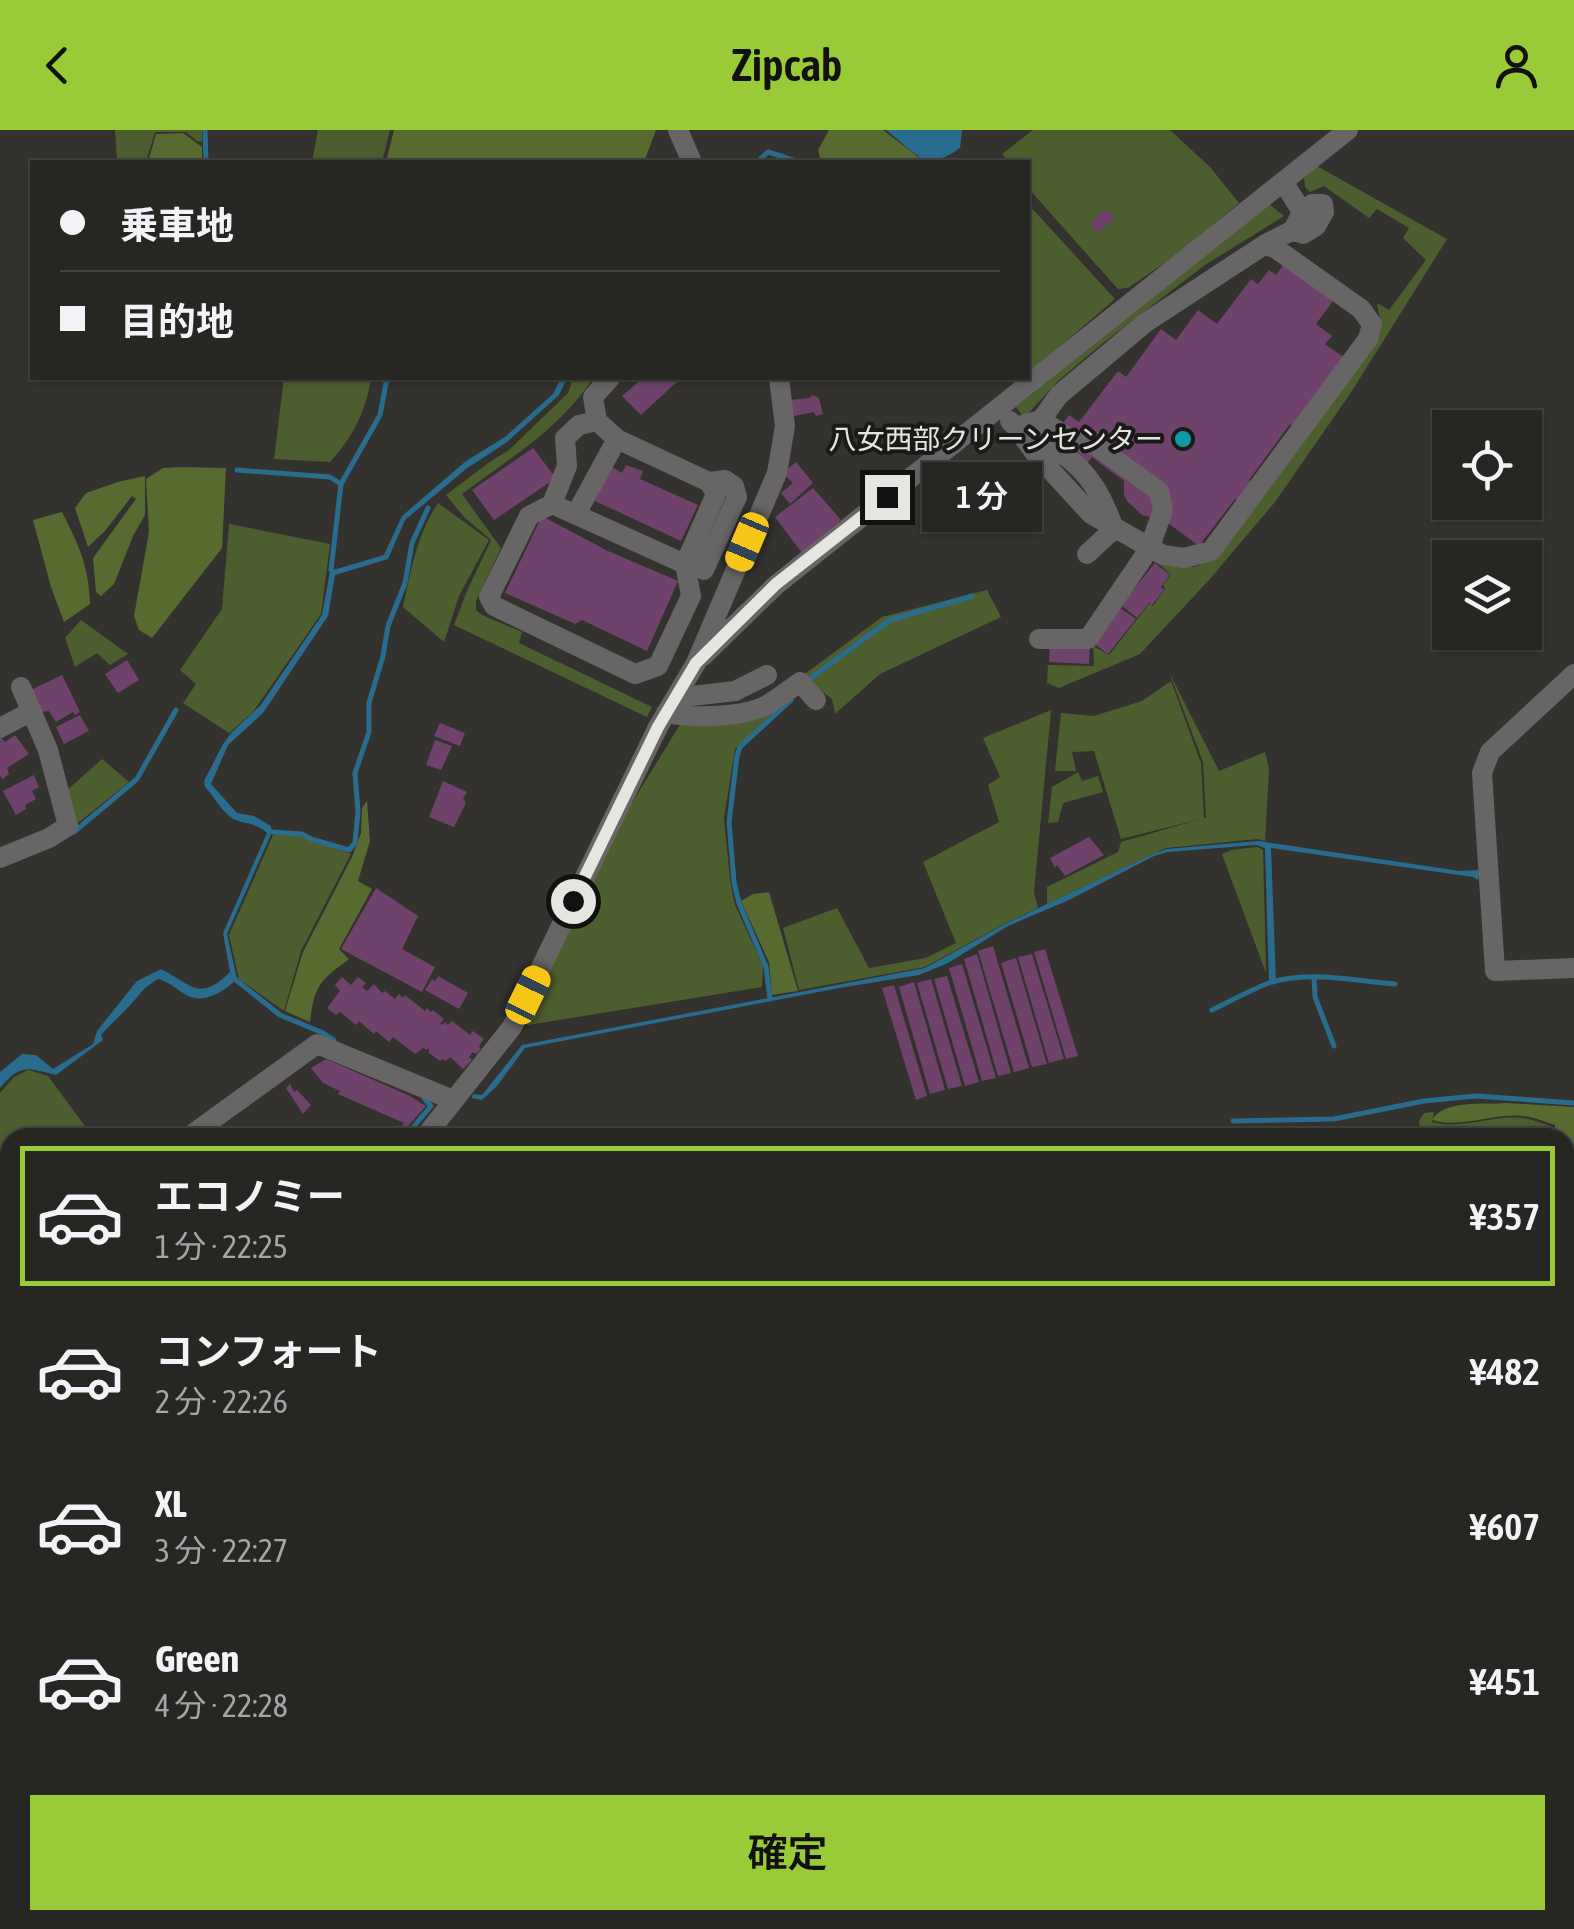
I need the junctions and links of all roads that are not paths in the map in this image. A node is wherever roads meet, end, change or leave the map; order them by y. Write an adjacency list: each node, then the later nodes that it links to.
1 (678, 130): 3 (street)
2 (1348, 130): 4 (street)
3 (691, 160)
4 (1284, 183): 6 (street); 11 (street)
5 (1331, 208): 6 (street)
6 (1304, 228): 7 (street); 8 (street)
7 (1264, 246): 8 (street); 12 (street)
8 (1296, 262): 22 (street)
9 (608, 380): 13 (street)
10 (779, 380): 21 (street)
11 (998, 409): 14 (street); 26 (street)
12 (1041, 420): 14 (street); 22 (street)
13 (597, 422): 15 (street); 17 (street)
14 (1016, 427): 19 (street)
15 (617, 439): 16 (street); 18 (street)
16 (709, 482): 20 (street); 24 (street)
17 (552, 504): 18 (street); 24 (street)
18 (576, 514): 24 (street)
19 (1114, 529): 22 (street); 23 (street)
20 (722, 531): 21 (street); 24 (street)
21 (747, 542): 26 (street)
22 (1149, 549): 25 (street)
23 (1087, 554)
24 (695, 567)
25 (1039, 639)
26 (696, 663): 31 (street)
27 (1574, 674): 35 (street)
28 (767, 675): 31 (street)
29 (21, 687): 32 (street)
30 (816, 700): 31 (street)
31 (670, 705): 36 (street)
32 (32, 710): 33 (street); 34 (street)
33 (0, 728)
34 (0, 858)
35 (1574, 968)
36 (453, 1100): 37 (street); 38 (street)
37 (201, 1128)
38 (432, 1128)

